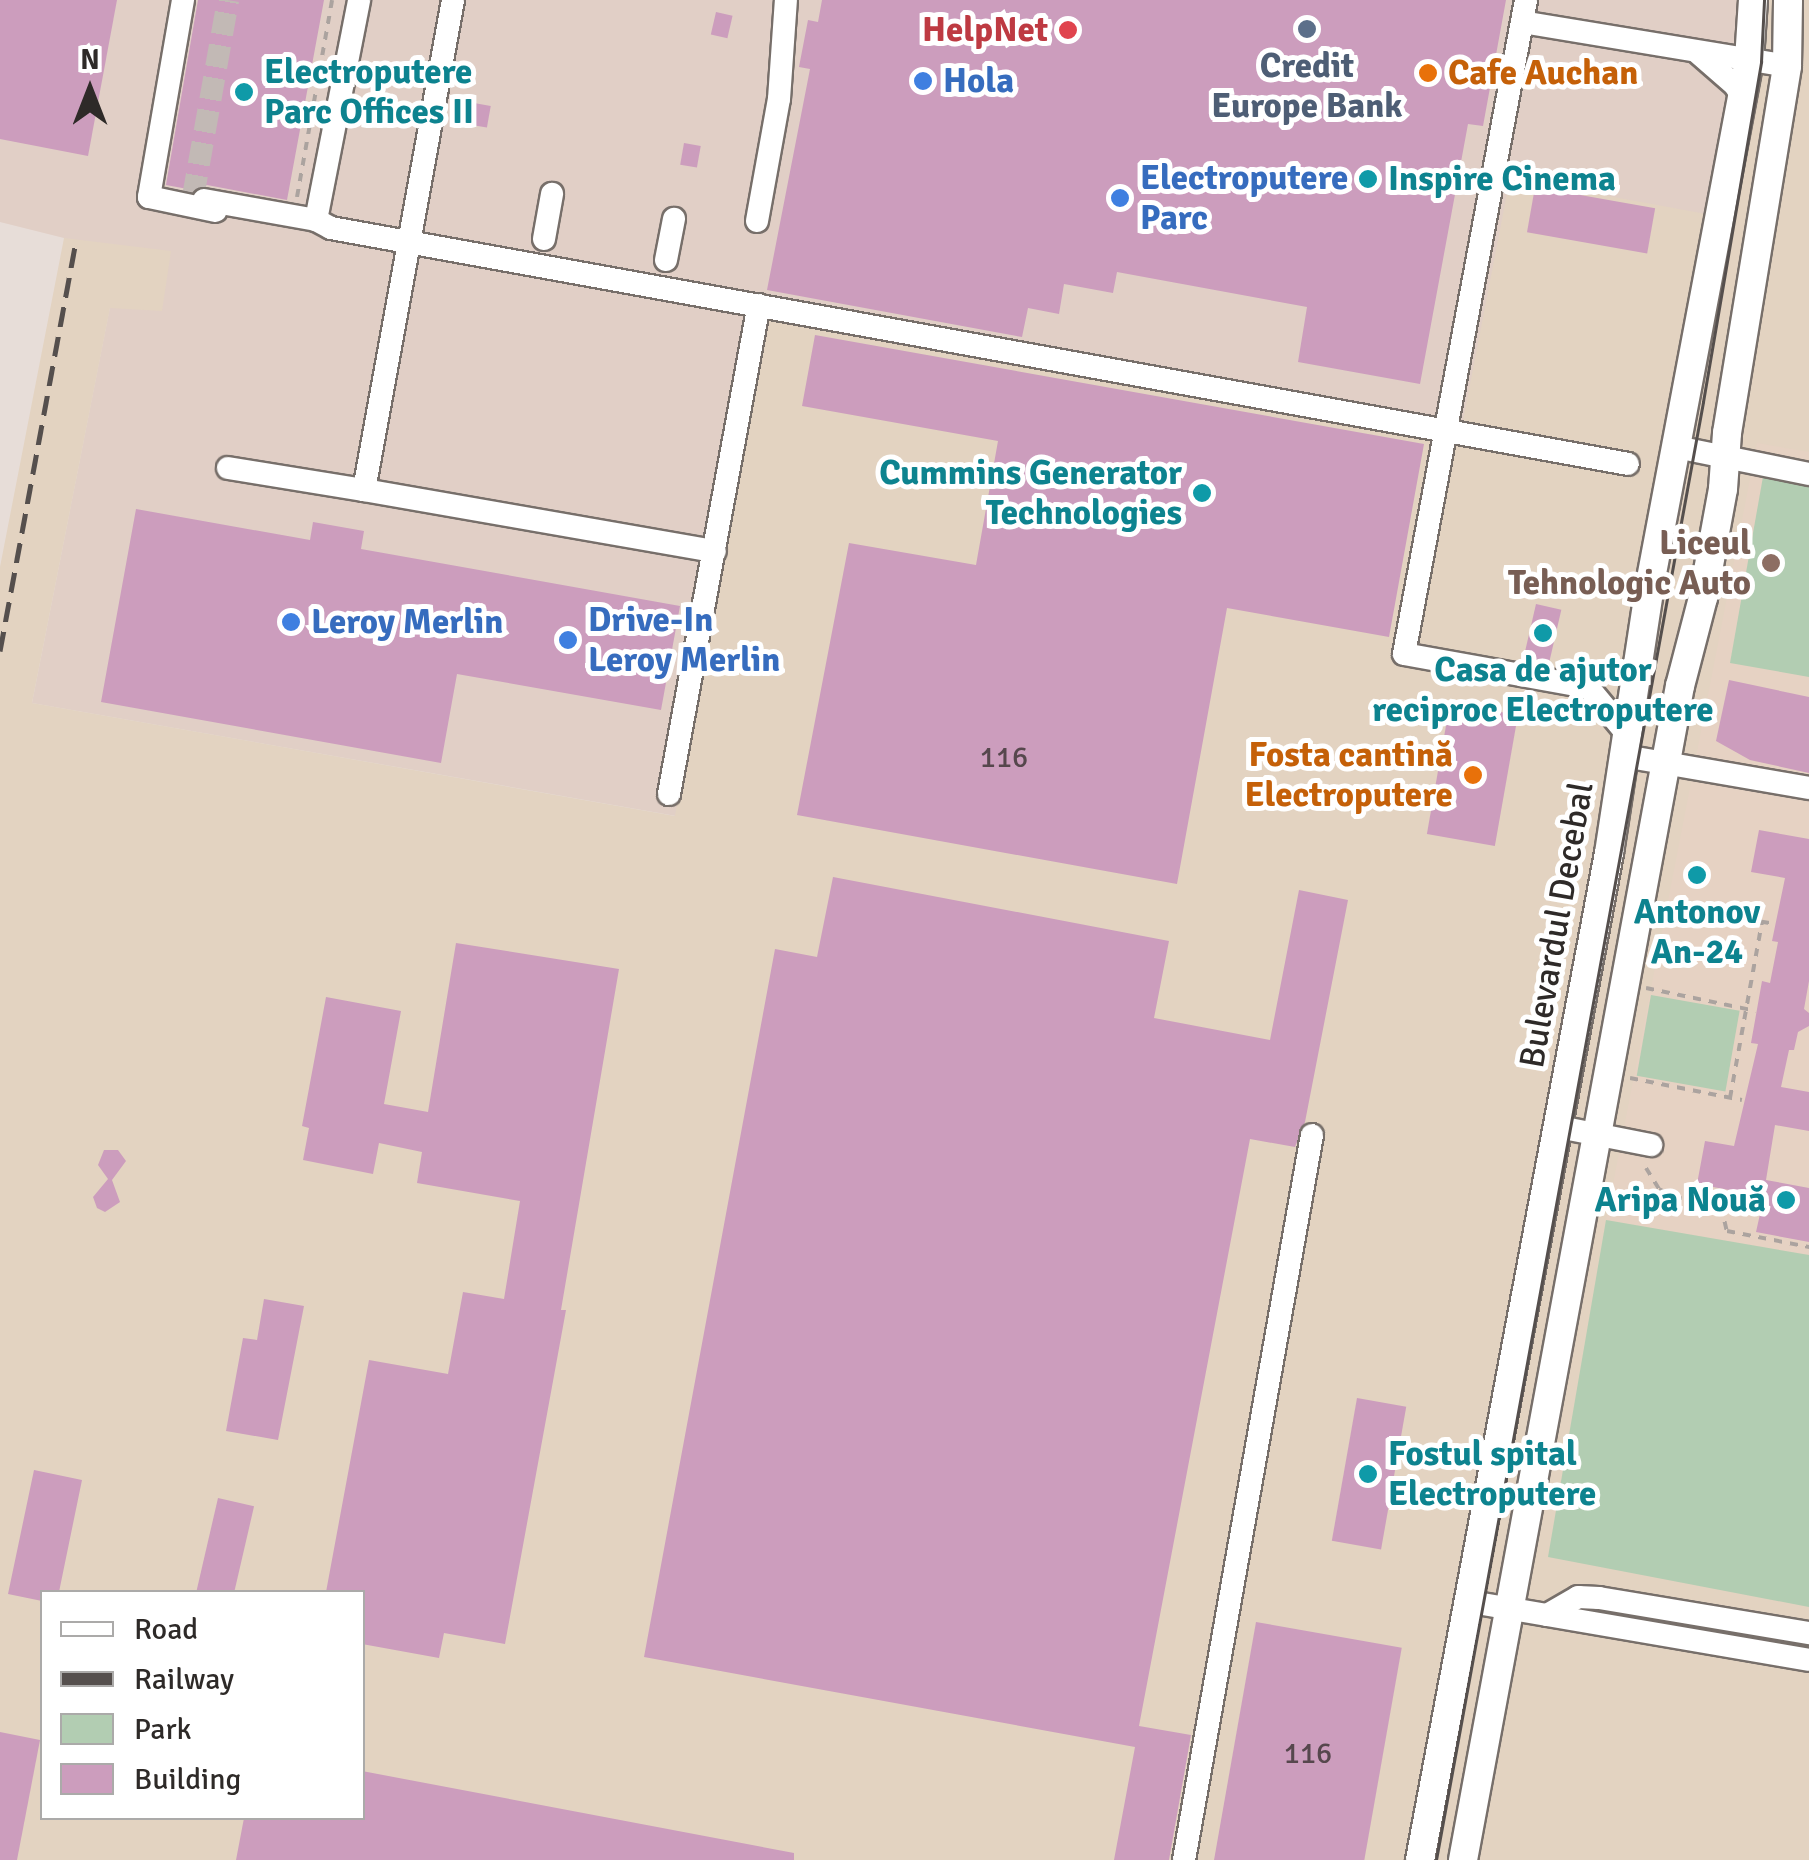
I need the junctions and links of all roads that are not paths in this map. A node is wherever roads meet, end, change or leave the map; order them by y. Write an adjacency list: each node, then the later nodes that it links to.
1 (183, 0): 14 (street)
2 (359, 0): 14 (street)
3 (453, 0): 18 (street)
4 (786, 0): 16 (street)
5 (1752, 0): 9 (main road, Bulevardul Decebal)
6 (1788, 0): 10 (main road)
7 (1524, 11): 8 (street); 21 (street)
8 (1695, 50): 9 (street); 11 (street)
9 (1748, 60): 10 (street); 11 (main road, Bulevardul Decebal)
10 (1787, 66): 23 (main road)
11 (1742, 96): 22 (main road, Bulevardul Decebal)
12 (552, 194): 17 (street)
13 (204, 200): 14 (street)
14 (318, 210): 18 (street)
15 (674, 219): 19 (street)
16 (757, 222)
17 (544, 239)
18 (408, 241): 20 (street); 27 (street)
19 (666, 260)
20 (758, 306): 21 (street); 28 (street)
21 (1446, 428): 24 (street); 29 (street)
22 (1676, 447): 23 (street); 29 (main road, Bulevardul Decebal)
23 (1725, 457): 26 (street); 30 (main road)
24 (1628, 464)
25 (228, 468): 27 (street)
26 (1809, 474)
27 (364, 490): 28 (street)
28 (715, 551): 32 (street)
29 (1625, 745): 30 (street); 33 (main road, Bulevardul Decebal)
30 (1665, 763): 31 (street); 34 (main road)
31 (1809, 788)
32 (668, 794)
33 (1559, 1127): 34 (street); 37 (main road, Bulevardul Decebal)
34 (1596, 1134): 36 (street); 38 (main road)
35 (1312, 1135): 42 (street)
36 (1649, 1156)
37 (1471, 1602): 38 (street); 43 (main road, Bulevardul Decebal)
38 (1508, 1609): 39 (street); 44 (main road)
39 (1547, 1616): 40 (street); 41 (street)
40 (1809, 1633)
41 (1809, 1660)
42 (1184, 1860)
43 (1420, 1860)
44 (1463, 1860)

